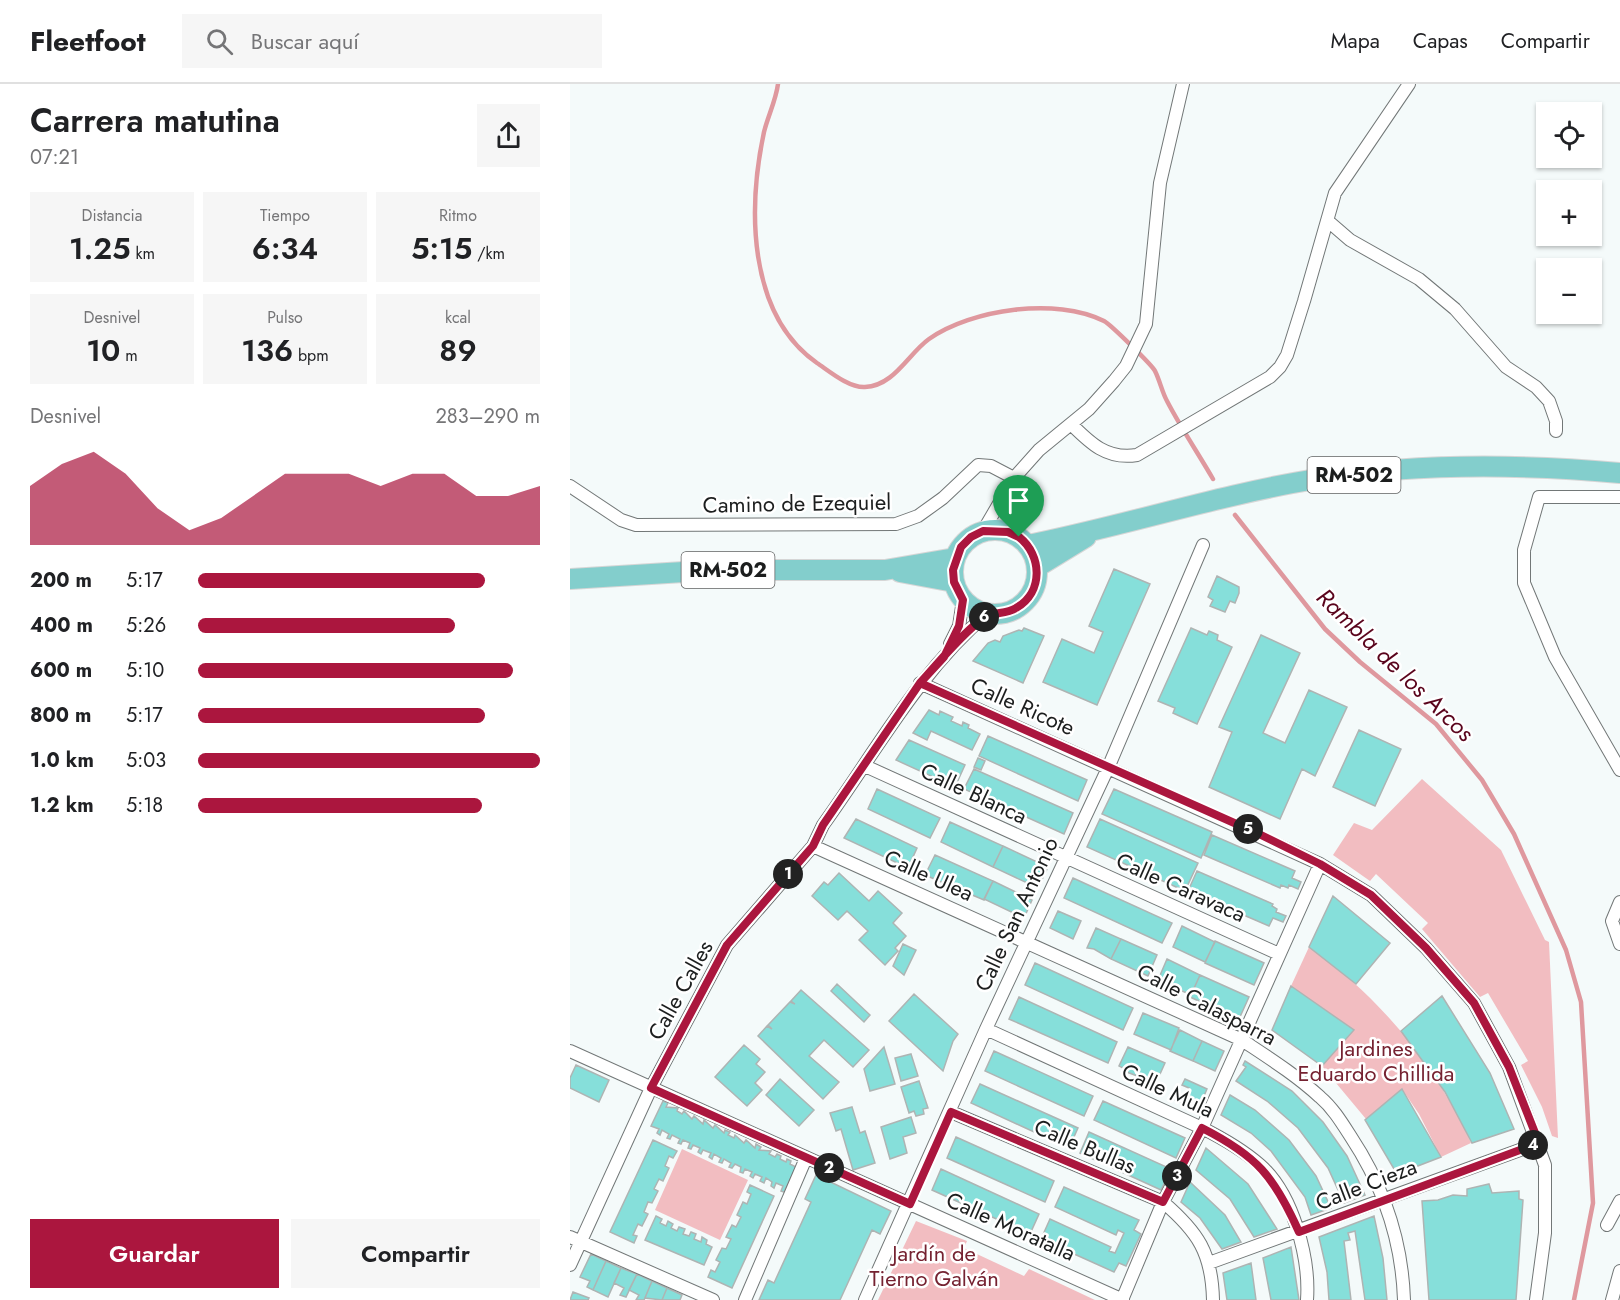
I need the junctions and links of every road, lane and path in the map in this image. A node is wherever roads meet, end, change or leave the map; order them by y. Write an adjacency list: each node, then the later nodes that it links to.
1 (1183, 84): 4 (street)
2 (1409, 84): 3 (street)
3 (1328, 221): 4 (street); 5 (street)
4 (1071, 424): 7 (street)
5 (1556, 432)
6 (1620, 473): 11 (main road, RM-502)
7 (1014, 478): 8 (street, Camino de Ezequiel); 10 (street); 12 (street)
8 (570, 486)
9 (1620, 497): 25 (street)
10 (983, 531): 12 (main road, RM-502); 14 (main road)
11 (1093, 532): 12 (main road, RM-502); 15 (main road)
12 (1023, 541): 15 (main road)
13 (1203, 545): 24 (street, Calle San Antonio)
14 (955, 558): 16 (main road, RM-502); 18 (main road)
15 (1037, 567): 20 (main road)
16 (885, 570): 17 (main road, RM-502); 18 (main road, RM-502)
17 (570, 579)
18 (954, 582): 19 (main road)
19 (963, 600): 20 (main road); 21 (street)
20 (988, 613): 21 (street, Calle Calles)
21 (944, 657): 22 (street, Calle Calles)
22 (920, 683): 23 (street, Calle Calles); 24 (street, Calle Ricote)
23 (866, 766): 26 (street, Calle Calles); 27 (street, Calle Blanca)
24 (1108, 768): 27 (street, Calle San Antonio); 28 (street, Calle Ricote)
25 (1620, 770)
26 (813, 846): 30 (street, Calle Ulea); 36 (street, Calle Calles)
27 (1065, 859): 30 (street, Calle San Antonio); 32 (street, Calle Caravaca)
28 (1320, 864): 32 (street); 39 (street, Calle Ricote)
29 (1620, 902): 31 (street)
30 (1027, 942): 33 (street, Calle San Antonio); 34 (street, Calle Calasparra)
31 (1620, 944)
32 (1279, 954): 34 (street)
33 (986, 1029): 37 (street, Calle San Antonio); 38 (street, Calle Mula)
34 (1242, 1040): 38 (street); 41 (street, Calle Calasparra)
35 (570, 1051): 36 (street, Calle Moratalla)
36 (651, 1088): 40 (street, Calle Moratalla); 47 (street, Calle Calles)
37 (951, 1112): 43 (street, Calle Bullas); 44 (street, Calle San Antonio)
38 (1202, 1128): 43 (street); 46 (street, Calle Mula)
39 (1539, 1143): 41 (street, Calle Cieza); 58 (street, Calle Ricote)
40 (806, 1158): 44 (street, Calle Moratalla); 52 (street)
41 (1385, 1198): 46 (street, Calle Cieza); 57 (street, Calle Calasparra)
42 (1620, 1201): 45 (street)
43 (1163, 1202): 48 (street, Calle Bullas); 54 (street)
44 (910, 1204): 53 (street, Calle San Antonio); 54 (street, Calle Moratalla)
45 (1607, 1225)
46 (1299, 1232): 48 (street, Calle Cieza); 56 (street, Calle Mula)
47 (575, 1240): 49 (street, Calle Calles); 51 (street)
48 (1209, 1263): 55 (street, Calle Bullas)
49 (570, 1264)
50 (1620, 1271): 59 (street)
51 (713, 1300)
52 (745, 1300)
53 (865, 1300)
54 (1122, 1300)
55 (1213, 1300)
56 (1307, 1300)
57 (1404, 1300)
58 (1536, 1300)
59 (1612, 1300)

